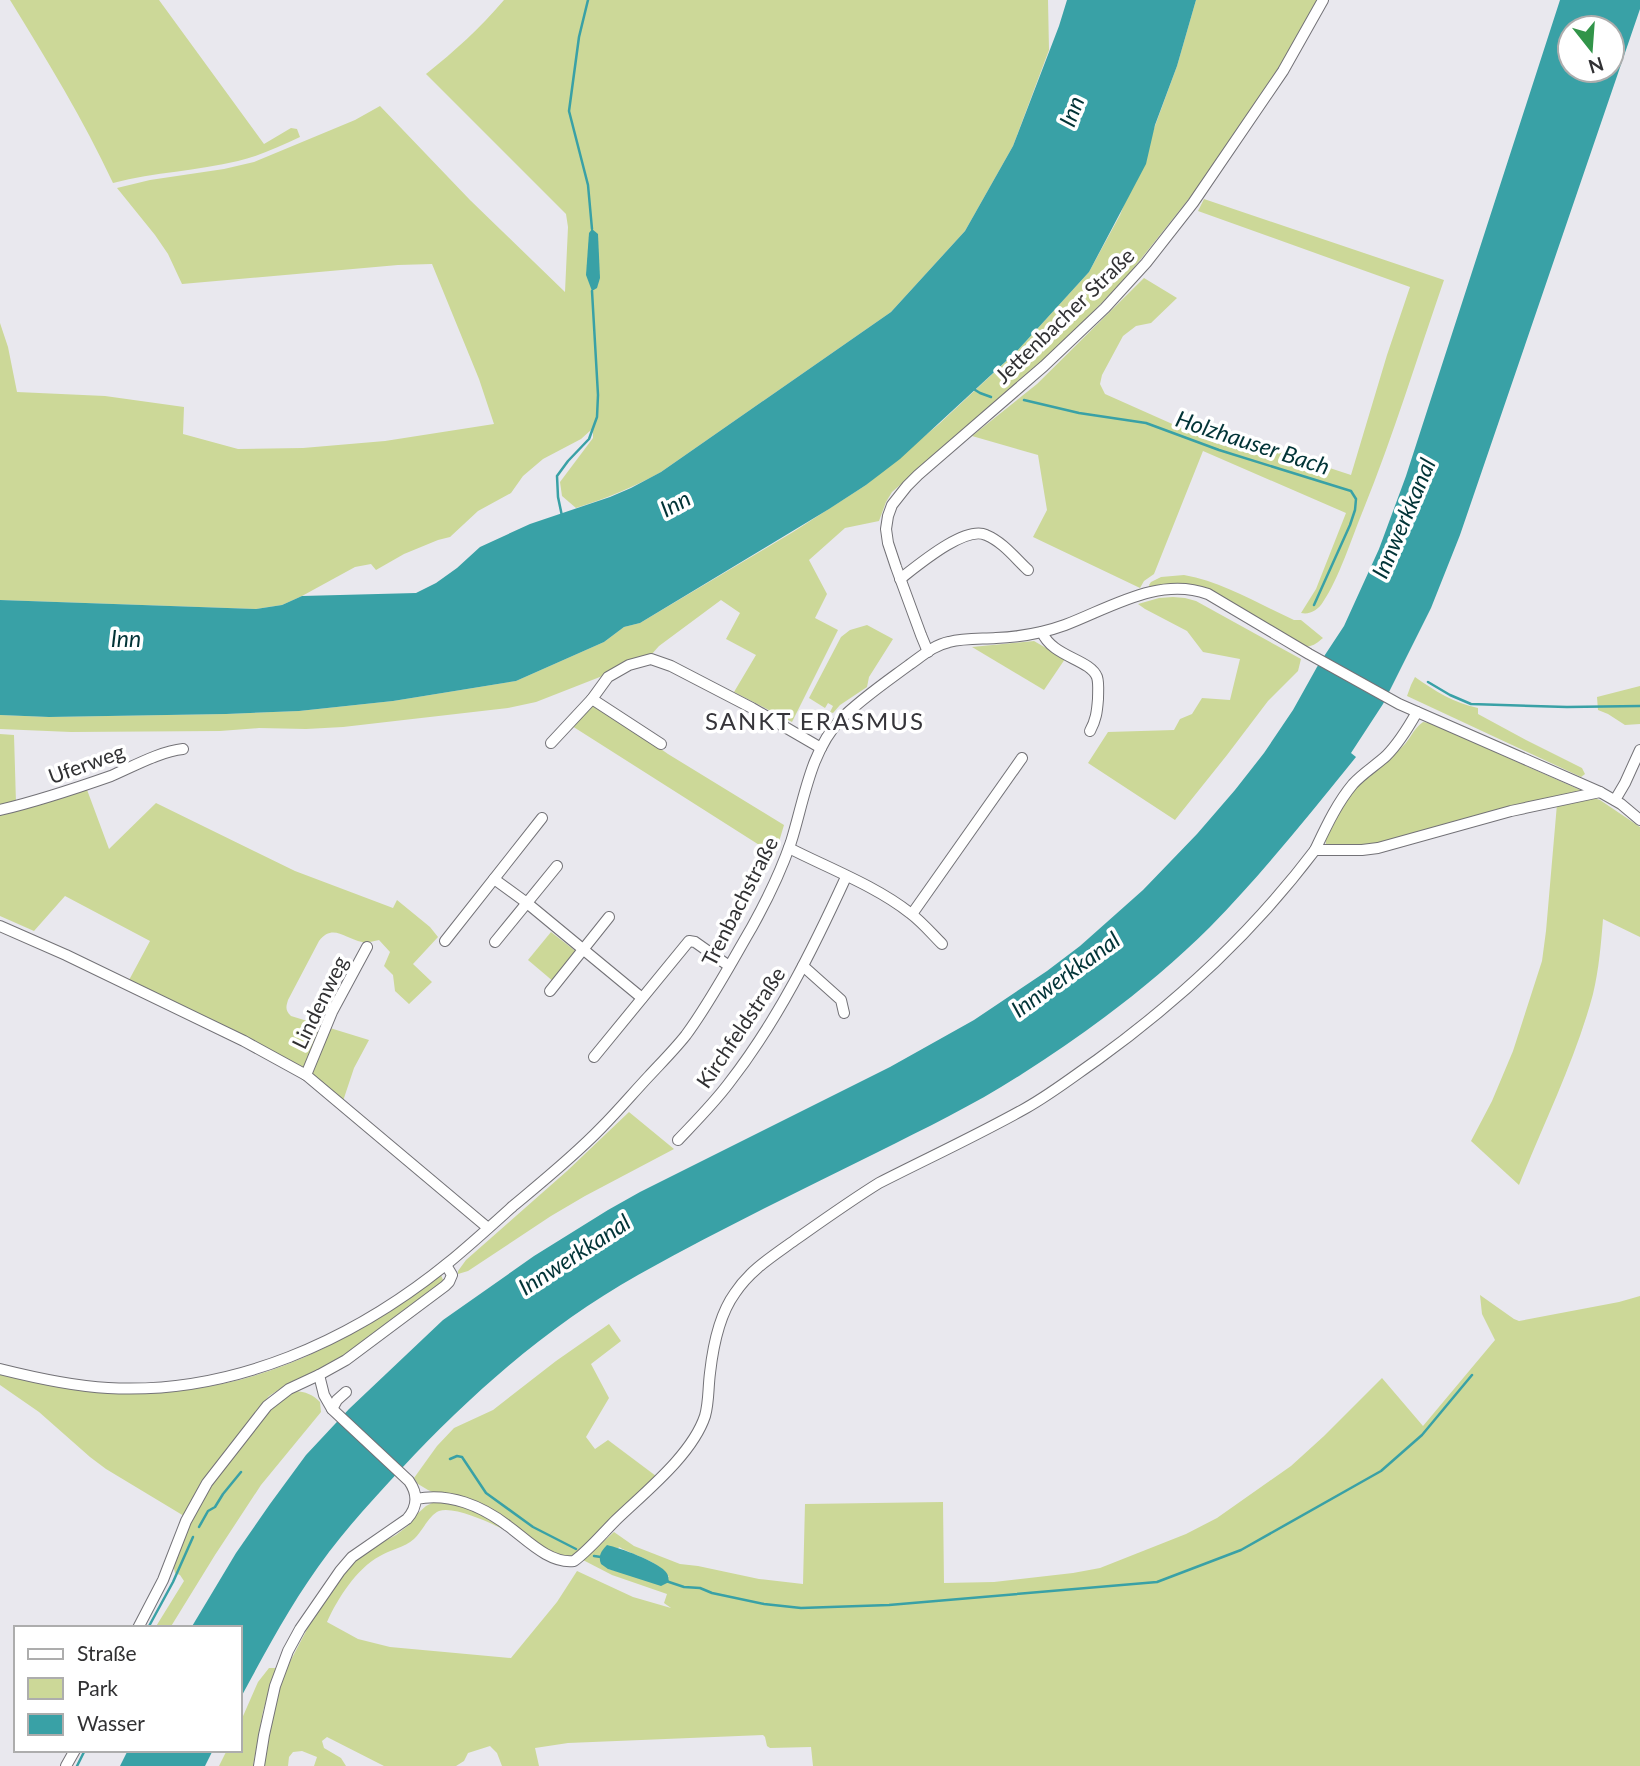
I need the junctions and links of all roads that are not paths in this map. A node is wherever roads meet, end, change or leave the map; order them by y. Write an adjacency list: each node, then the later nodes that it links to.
1 (1323, 0): 3 (street, Jettenbacher Straße)
2 (1028, 570): 3 (street)
3 (900, 579): 5 (street, Jettenbacher Straße)
4 (1042, 632): 5 (street, Trenbachstraße); 7 (street, Trenbachstraße); 8 (street)
5 (928, 652): 11 (street, Trenbachstraße)
6 (592, 699): 9 (street); 10 (street); 11 (street)
7 (1417, 712): 15 (street, Trenbachstraße); 21 (street)
8 (1090, 731)
9 (551, 743)
10 (661, 744)
11 (821, 748): 20 (street, Trenbachstraße)
12 (183, 749): 17 (street, Uferweg)
13 (1640, 750): 16 (street)
14 (1021, 758): 26 (street)
15 (1600, 792): 16 (street, Trenbachstraße); 21 (street)
16 (1615, 800): 19 (street, Trenbachstraße)
17 (0, 810)
18 (542, 818): 24 (street)
19 (1640, 820)
20 (789, 848): 23 (street); 34 (street, Trenbachstraße)
21 (1315, 850): 48 (street)
22 (556, 866): 25 (street)
23 (846, 877): 26 (street); 35 (street, Kirchfeldstraße)
24 (494, 879): 25 (street); 29 (street)
25 (527, 903): 30 (street); 33 (street)
26 (912, 914): 31 (street)
27 (609, 917): 33 (street)
28 (0, 926): 40 (street)
29 (445, 941)
30 (495, 942)
31 (942, 944)
32 (367, 947): 40 (street, Lindenweg)
33 (583, 950): 36 (street); 37 (street)
34 (729, 966): 37 (street); 42 (street, Trenbachstraße)
35 (803, 967): 38 (street, Kirchfeldstraße); 41 (street, Kirchfeldstraße)
36 (550, 991)
37 (642, 998): 39 (street)
38 (845, 1013)
39 (594, 1057)
40 (306, 1075): 42 (street)
41 (678, 1140)
42 (488, 1228): 43 (street, Trenbachstraße)
43 (446, 1265): 44 (street, Trenbachstraße); 45 (street)
44 (0, 1369)
45 (319, 1375): 47 (street); 49 (street)
46 (346, 1392): 47 (street)
47 (334, 1411): 48 (street)
48 (416, 1499): 50 (street)
49 (139, 1626)
50 (259, 1766)

